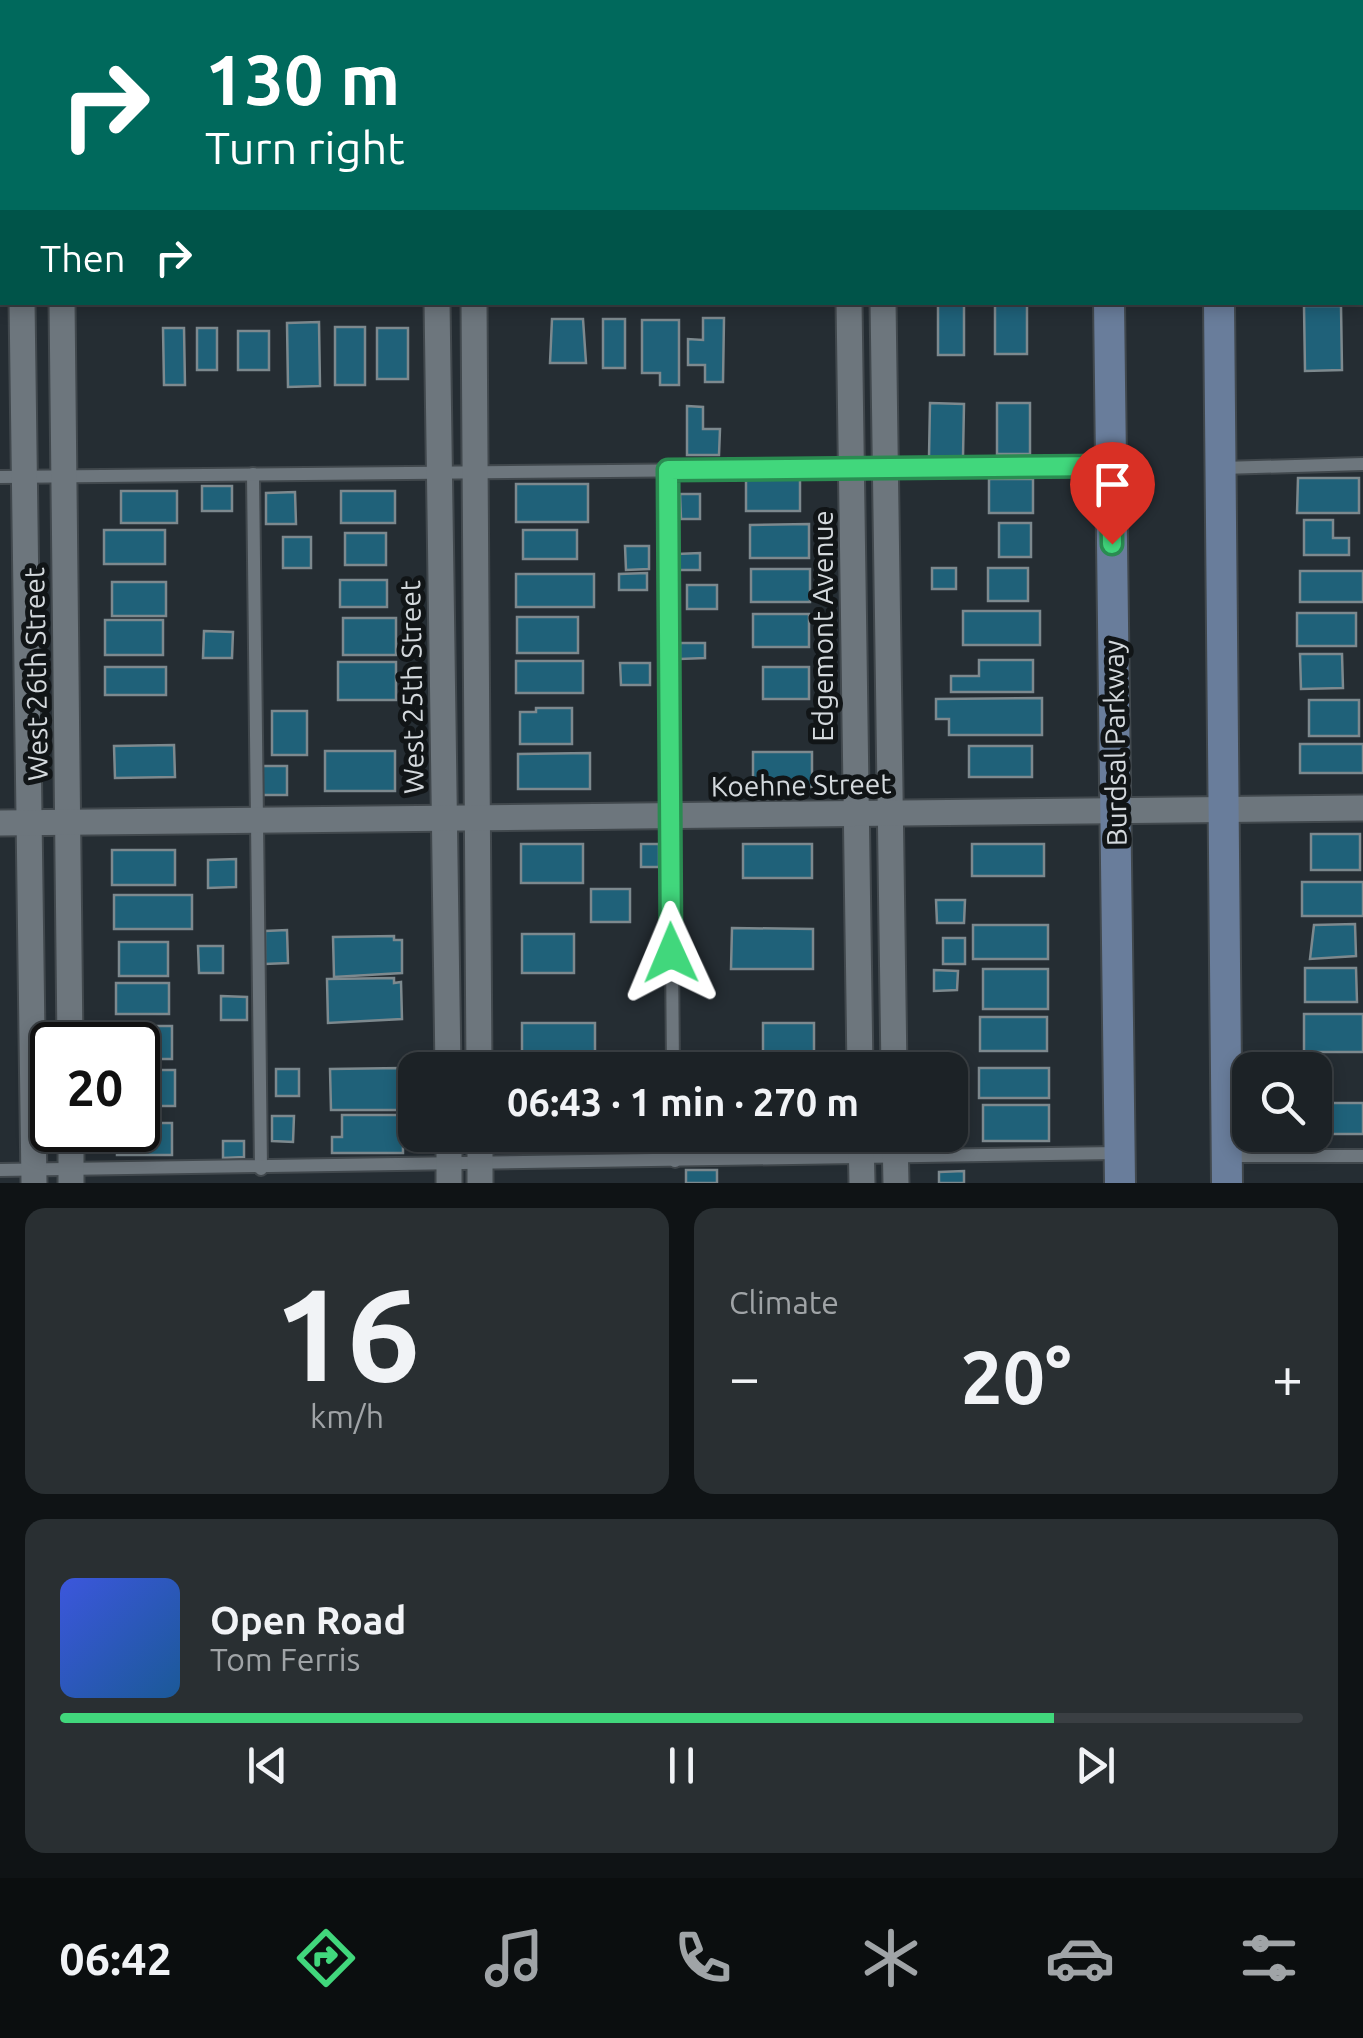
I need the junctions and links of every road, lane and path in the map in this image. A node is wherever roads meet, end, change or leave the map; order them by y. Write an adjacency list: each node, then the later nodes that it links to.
1 (22, 305): 18 (street, West 26th Street)
2 (62, 305): 19 (street, West 26th Street)
3 (437, 305): 15 (street, West 25th Street)
4 (474, 305): 16 (street)
5 (850, 305): 12 (street, Edgemont Avenue)
6 (883, 305): 11 (street)
7 (1109, 305): 10 (street, Burdsal Parkway)
8 (1219, 305): 13 (street)
9 (1363, 464): 13 (lane)
10 (1111, 466): 11 (lane); 22 (street, Burdsal Parkway)
11 (885, 467): 12 (lane); 24 (street)
12 (852, 468): 14 (lane); 23 (street, Edgemont Avenue)
13 (1220, 468): 21 (street)
14 (668, 470): 16 (lane); 25 (lane)
15 (440, 471): 16 (lane); 17 (lane); 26 (street, West 25th Street)
16 (475, 471): 27 (street)
17 (253, 474): 19 (lane); 28 (lane)
18 (12, 477): 19 (lane); 30 (street, West 26th Street)
19 (64, 477): 31 (street, West 26th Street)
20 (1363, 808): 21 (street, Koehne Street)
21 (1225, 810): 22 (street, Koehne Street); 47 (street)
22 (1115, 811): 24 (street, Koehne Street); 44 (street, Burdsal Parkway)
23 (854, 814): 24 (street, Koehne Street); 25 (street, Koehne Street); 36 (street, Edgemont Avenue)
24 (890, 814): 37 (street)
25 (668, 817): 27 (street, Koehne Street); 35 (lane)
26 (444, 818): 27 (street, Koehne Street); 28 (street, Koehne Street); 33 (street, West 25th Street)
27 (478, 818): 34 (street)
28 (257, 820): 31 (street, Koehne Street); 45 (lane)
29 (0, 823): 30 (street, Koehne Street)
30 (30, 823): 31 (street, Koehne Street); 50 (street, West 26th Street)
31 (68, 823): 32 (street, West 26th Street)
32 (70, 1022)
33 (448, 1052)
34 (480, 1052)
35 (673, 1052)
36 (860, 1052)
37 (894, 1052)
38 (71, 1152): 51 (street)
39 (675, 1152): 43 (lane)
40 (1363, 1156): 47 (lane)
41 (862, 1159): 42 (lane); 43 (lane)
42 (895, 1159): 44 (lane)
43 (675, 1161): 49 (lane)
44 (1120, 1168)
45 (261, 1169): 48 (lane); 51 (lane)
46 (0, 1170): 50 (lane)
47 (1227, 1170)
48 (449, 1174): 49 (lane)
49 (480, 1174)
50 (34, 1176): 51 (lane)
51 (71, 1178)

